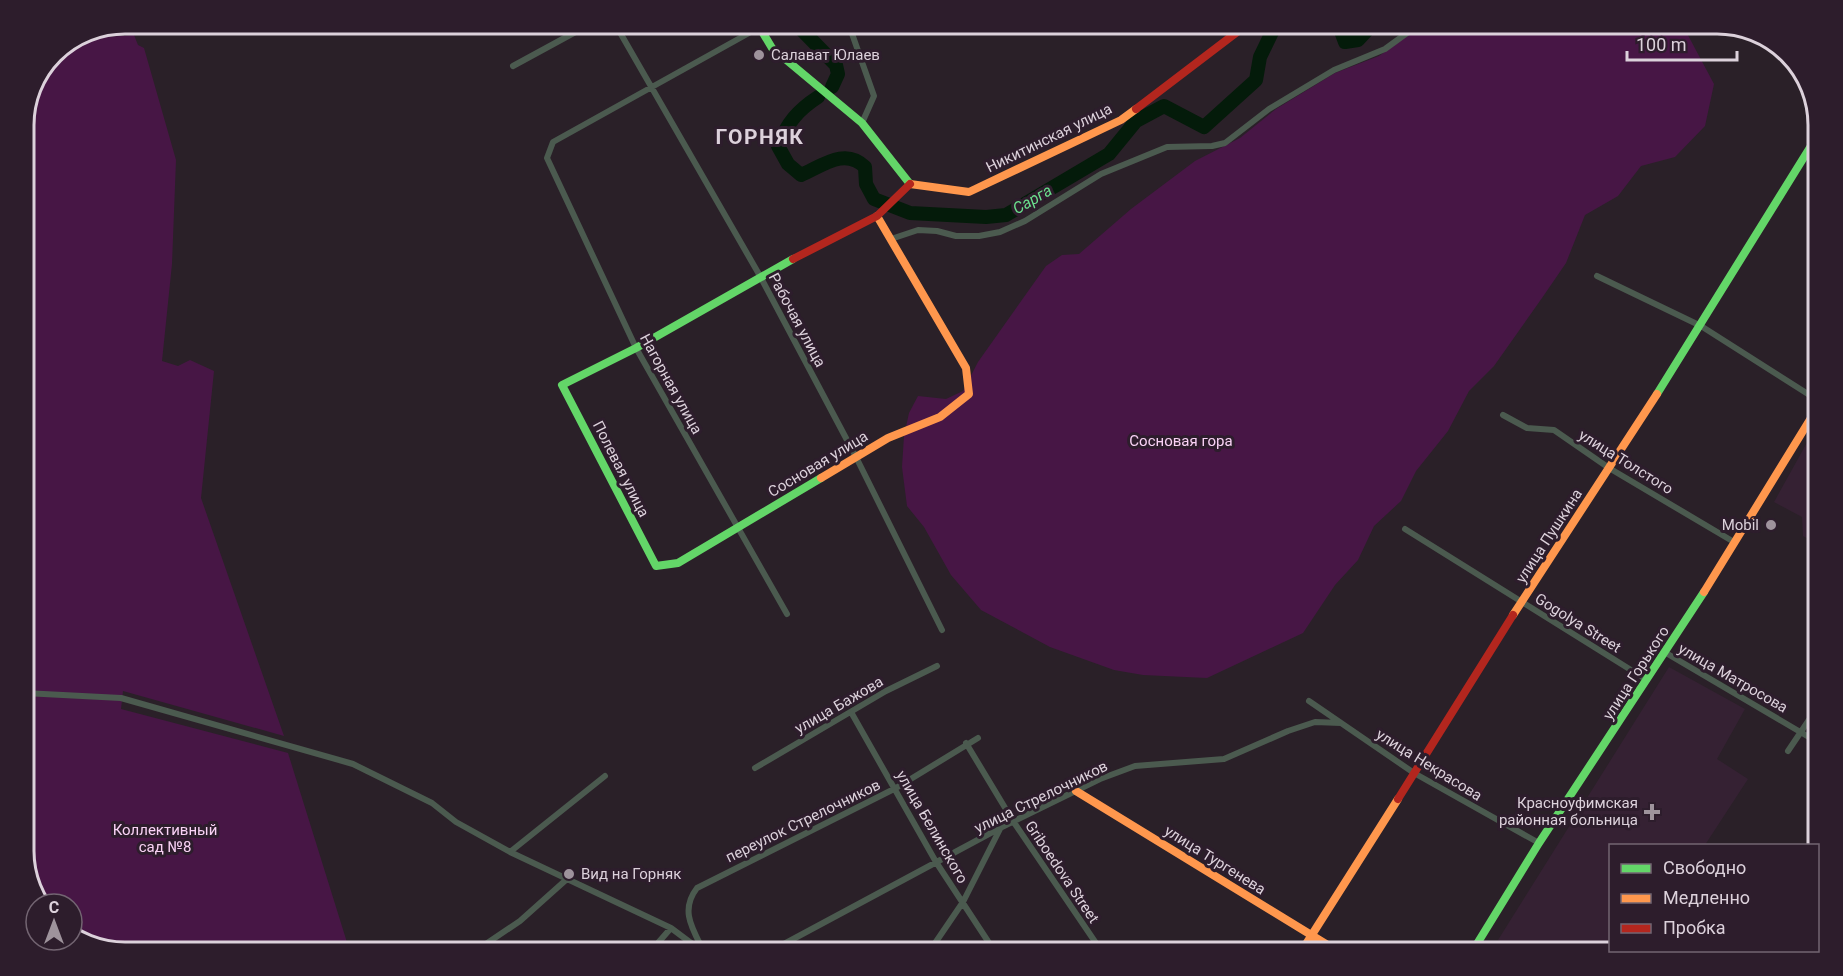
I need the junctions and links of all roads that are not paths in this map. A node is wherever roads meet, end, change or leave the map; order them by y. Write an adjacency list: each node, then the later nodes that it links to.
1 (572, 34): 8 (street)
2 (621, 34): 9 (street, Рабочая улица)
3 (748, 34): 9 (street)
4 (763, 34): 10 (street)
5 (852, 34): 10 (street)
6 (1234, 34): 12 (street, Никитинская улица)
7 (1406, 34): 14 (street)
8 (513, 66)
9 (651, 87): 15 (street, Рабочая улица); 18 (street, Нагорная улица)
10 (861, 123): 12 (street)
11 (1808, 151): 17 (street, улица Пушкина)
12 (910, 184): 13 (street)
13 (877, 216): 14 (street); 15 (street)
14 (891, 239): 22 (street, Сосновая улица)
15 (760, 276): 18 (street); 22 (street, Рабочая улица)
16 (1598, 276): 17 (street)
17 (1701, 326): 19 (street); 23 (street, улица Пушкина)
18 (636, 348): 24 (street, Нагорная улица); 27 (street, Полевая улица)
19 (1808, 394)
20 (1503, 415): 23 (street, улица Толстого)
21 (1808, 423): 26 (street, улица Горького)
22 (856, 457): 24 (street, Сосновая улица); 30 (street, Рабочая улица)
23 (1609, 468): 26 (street, улица Толстого); 28 (street, улица Пушкина)
24 (738, 528): 27 (street, Сосновая улица); 29 (street, Нагорная улица)
25 (1405, 529): 28 (street, Gogolya Street)
26 (1734, 542): 31 (street, улица Горького)
27 (656, 566)
28 (1522, 602): 33 (street, Gogolya Street); 45 (street, улица Пушкина)
29 (787, 614)
30 (942, 630)
31 (1666, 653): 33 (street, улица Горького); 39 (street, улица Матросова)
32 (937, 666): 36 (street, улица Бажова)
33 (1647, 680): 51 (street, улица Горького)
34 (35, 694): 52 (street)
35 (1309, 701): 38 (street, улица Некрасова)
36 (851, 712): 44 (street, улица Бажова); 47 (street, улица Белинского)
37 (1808, 721): 39 (street)
38 (1341, 723): 45 (street, улица Некрасова); 48 (street, улица Стрелочников)
39 (1802, 730): 40 (street, улица Матросова); 43 (street)
40 (1808, 735)
41 (978, 738): 42 (street, переулок Стрелочников)
42 (966, 743): 47 (street, переулок Стрелочников); 49 (street, Griboedova Street)
43 (1788, 751)
44 (755, 768)
45 (1414, 773): 51 (street, улица Некрасова); 57 (street, улица Пушкина)
46 (605, 776): 52 (street)
47 (896, 788): 53 (street, улица Белинского); 61 (street, переулок Стрелочников)
48 (1076, 791): 49 (street, улица Стрелочников); 57 (street, улица Тургенева)
49 (1013, 822): 50 (street, улица Стрелочников); 65 (street, Griboedova Street)
50 (1000, 828): 53 (street, улица Стрелочников); 55 (street)
51 (1539, 843): 68 (street, улица Горького)
52 (510, 852): 54 (street)
53 (936, 862): 55 (street, улица Белинского); 62 (street, улица Стрелочников)
54 (567, 879): 56 (street); 58 (street)
55 (963, 902): 63 (street); 64 (street, улица Белинского)
56 (671, 928): 59 (street); 60 (street)
57 (1312, 935): 66 (street, улица Пушкина); 67 (street, улица Тургенева)
58 (489, 942)
59 (659, 942)
60 (690, 942)
61 (699, 942)
62 (793, 942)
63 (935, 942)
64 (989, 942)
65 (1095, 942)
66 (1307, 942)
67 (1323, 942)
68 (1478, 942)

